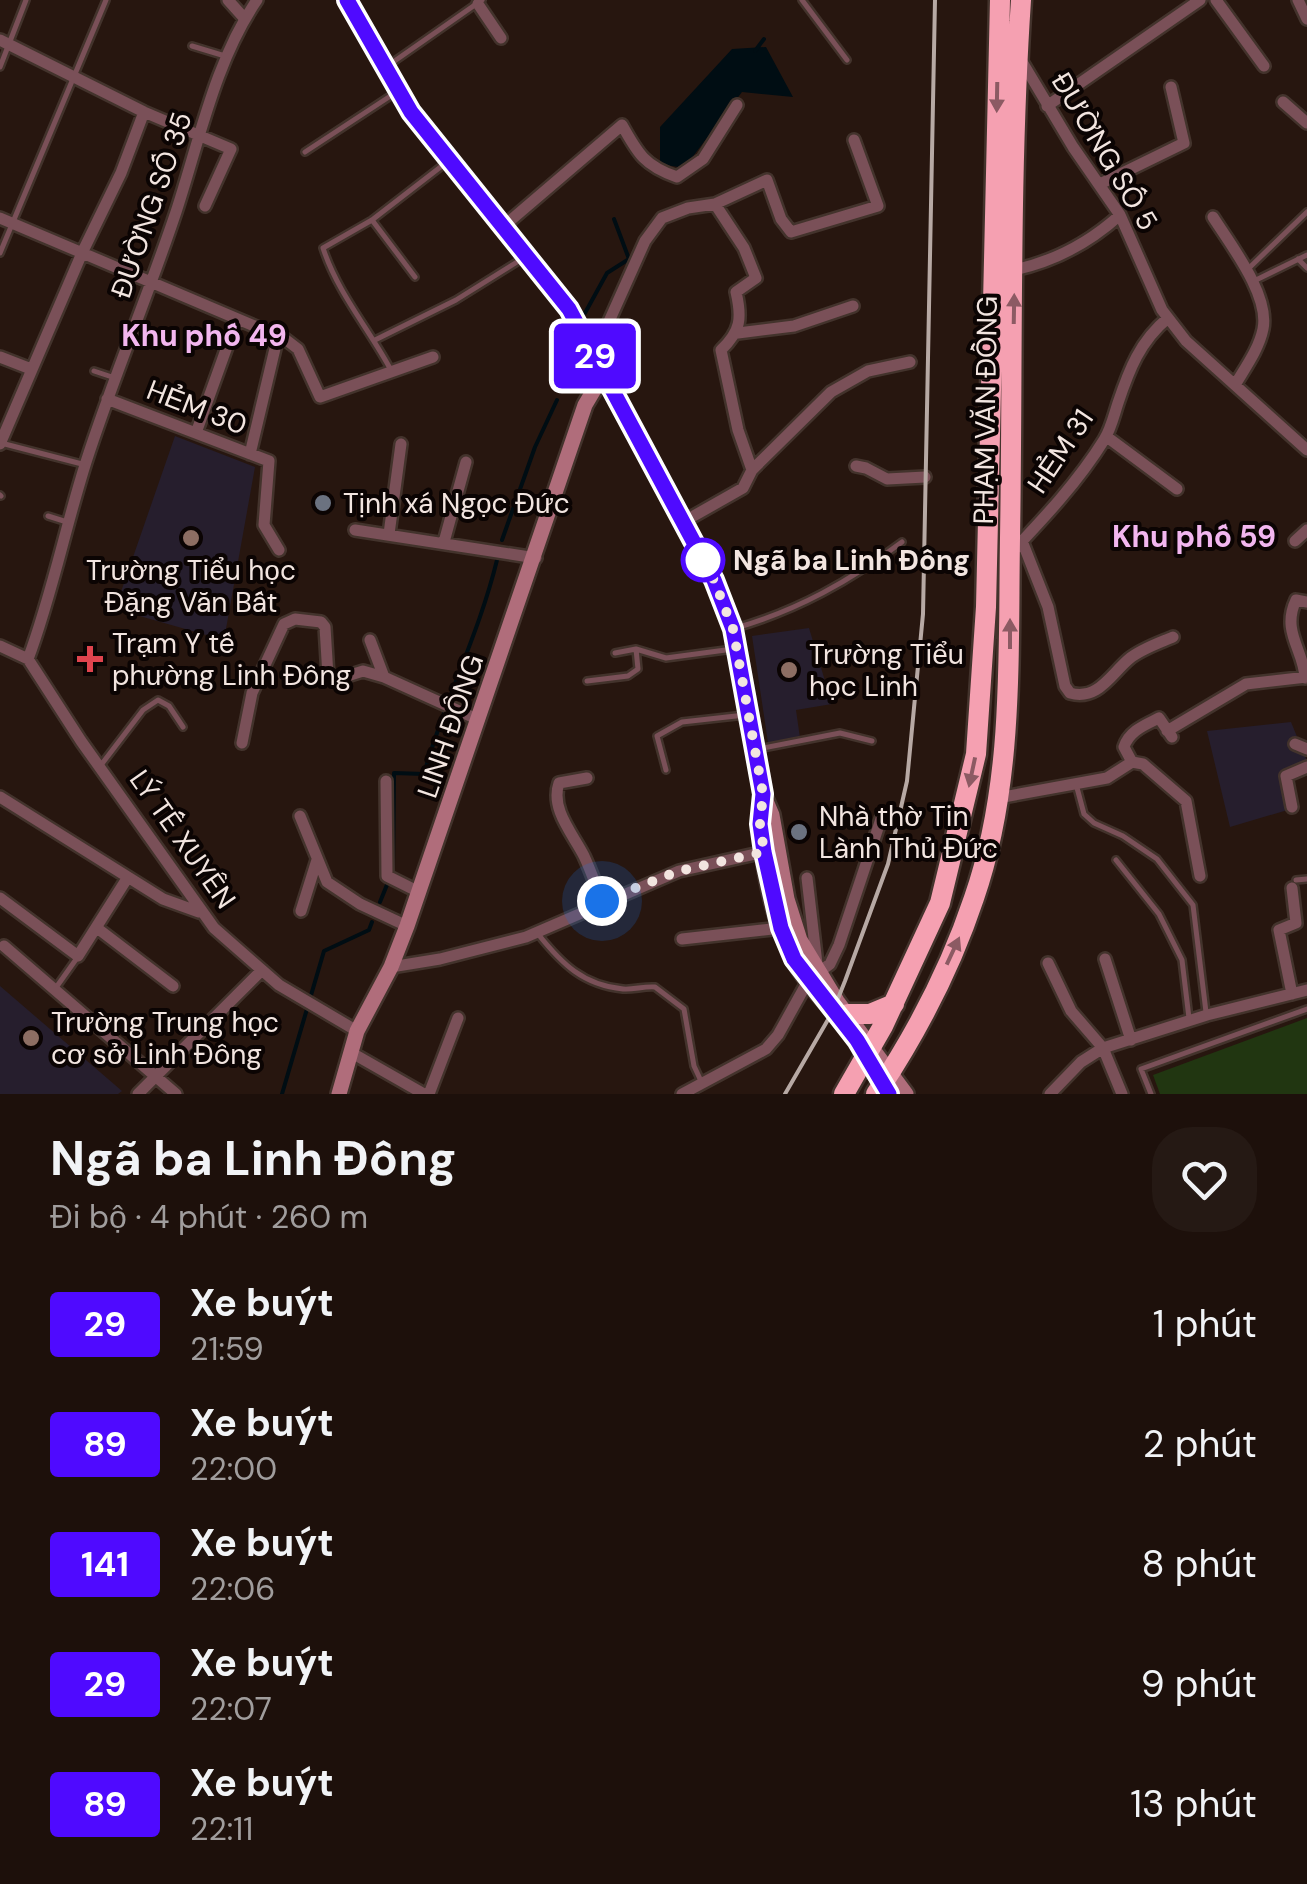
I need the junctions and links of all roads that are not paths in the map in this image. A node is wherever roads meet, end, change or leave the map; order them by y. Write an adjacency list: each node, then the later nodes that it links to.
1 (26, 0): 16 (lane)
2 (106, 0): 24 (lane)
3 (228, 0): 13 (street)
4 (257, 0): 13 (street, ĐƯỜNG SỐ 35)
5 (347, 0): 23 (main road)
6 (802, 0): 20 (lane)
7 (1000, 0): 157 (highway, PHẠM VĂN ĐỒNG, one-way to 157)
8 (1021, 0): 18 (highway, PHẠM VĂN ĐỒNG)
9 (1200, 0): 29 (street)
10 (1216, 0): 21 (street)
11 (1298, 0): 14 (street)
12 (480, 2): 15 (street); 23 (lane)
13 (244, 18): 19 (street, ĐƯỜNG SỐ 35)
14 (1307, 20)
15 (501, 38)
16 (4, 43): 22 (lane); 24 (street)
17 (192, 46): 19 (lane)
18 (1018, 54): 29 (street, ĐƯỜNG SỐ 5); 52 (highway, PHẠM VĂN ĐỒNG)
19 (228, 57): 32 (street, ĐƯỜNG SỐ 35)
20 (847, 60)
21 (1264, 66)
22 (0, 67)
23 (384, 68): 26 (main road)
24 (73, 76): 30 (street); 44 (lane)
25 (1171, 88): 36 (street)
26 (398, 91): 34 (lane); 35 (main road)
27 (1283, 102): 31 (street)
28 (737, 105): 45 (street)
29 (1047, 106): 36 (street, ĐƯỜNG SỐ 5)
30 (144, 112): 32 (street); 47 (street)
31 (1307, 124)
32 (202, 134): 38 (street); 55 (street, ĐƯỜNG SỐ 35)
33 (854, 140): 37 (street)
34 (306, 152)
35 (449, 161): 43 (lane); 45 (main road)
36 (1100, 184): 40 (street, ĐƯỜNG SỐ 5)
37 (715, 204): 59 (street); 62 (street)
38 (205, 206)
39 (1307, 212): 53 (lane)
40 (1120, 215): 52 (street); 57 (street, ĐƯỜNG SỐ 5)
41 (1212, 216): 53 (street)
42 (0, 218): 44 (street)
43 (372, 220): 54 (lane); 61 (lane)
44 (13, 223): 46 (lane); 47 (street)
45 (504, 226): 49 (main road)
46 (0, 253)
47 (82, 253): 55 (street); 66 (street)
48 (1307, 254): 50 (lane)
49 (528, 255): 61 (lane); 62 (main road)
50 (1298, 259): 51 (lane); 53 (lane)
51 (1307, 268)
52 (1014, 270): 94 (highway, PHẠM VĂN ĐỒNG, one-way to 52)
53 (1250, 276): 71 (street)
54 (415, 277)
55 (152, 284): 58 (street); 70 (street, ĐƯỜNG SỐ 35)
56 (853, 306): 59 (street)
57 (1168, 318): 71 (street, ĐƯỜNG SỐ 5); 74 (street, HẺM 31)
58 (237, 319): 60 (street); 73 (street)
59 (738, 333): 82 (street)
60 (278, 336): 69 (street); 78 (street)
61 (375, 340): 69 (lane)
62 (594, 355): 68 (main road)
63 (434, 357): 69 (street)
64 (0, 358): 66 (street)
65 (910, 362): 82 (street)
66 (31, 370): 75 (street)
67 (94, 371): 70 (lane)
68 (604, 373): 86 (main road); 96 (main road, LINH ĐÔNG)
69 (393, 374)
70 (115, 378): 72 (street, ĐƯỜNG SỐ 35)
71 (1235, 385): 77 (street, ĐƯỜNG SỐ 5)
72 (108, 399): 73 (street, HẺM 30); 80 (street, ĐƯỜNG SỐ 35)
73 (196, 433): 78 (street, HẺM 30)
74 (1107, 437): 84 (street); 94 (street, HẺM 31)
75 (0, 444): 80 (lane)
76 (401, 444): 90 (street)
77 (1307, 450)
78 (250, 454): 95 (street, HẺM 30)
79 (466, 462): 92 (street)
80 (85, 465): 87 (street, ĐƯỜNG SỐ 35)
81 (856, 466): 83 (street)
82 (752, 470): 86 (street)
83 (925, 477)
84 (1177, 489)
85 (48, 516): 87 (lane)
86 (682, 522): 98 (main road)
87 (70, 523): 105 (street, ĐƯỜNG SỐ 35)
88 (355, 530): 90 (street)
89 (1307, 530): 91 (street)
90 (389, 534): 92 (street)
91 (1295, 540)
92 (444, 542): 96 (street)
93 (902, 542): 98 (lane)
94 (1016, 548): 99 (street); 124 (highway, PHẠM VĂN ĐỒNG, one-way to 94)
95 (280, 550)
96 (536, 558): 110 (main road, LINH ĐÔNG)
97 (1307, 602): 107 (street)
98 (733, 629): 102 (main road)
99 (1173, 637)
100 (370, 640): 106 (street)
101 (0, 646): 105 (street)
102 (736, 648): 103 (lane); 109 (main road)
103 (636, 649): 104 (lane); 108 (lane)
104 (615, 653)
105 (28, 659): 116 (street, LÝ TẾ XUYÊN)
106 (384, 677): 110 (street); 113 (street)
107 (1306, 678): 115 (street)
108 (587, 681)
109 (748, 714): 114 (main road); 118 (lane)
110 (479, 720): 136 (main road, LINH ĐÔNG)
111 (183, 727): 116 (lane)
112 (872, 740): 114 (lane)
113 (242, 743)
114 (755, 750): 122 (main road)
115 (1132, 762): 121 (street); 132 (street)
116 (100, 765): 140 (street, LÝ TẾ XUYÊN)
117 (1307, 768): 125 (street)
118 (666, 770)
119 (588, 778): 138 (street)
120 (386, 782): 136 (street)
121 (1076, 783): 124 (street); 160 (lane)
122 (763, 794): 128 (main road); 152 (main road)
123 (0, 796): 131 (street)
124 (998, 798): 170 (highway, PHẠM VĂN ĐỒNG, one-way to 124)
125 (1292, 807)
126 (883, 813): 152 (street)
127 (300, 816): 129 (street)
128 (764, 852): 138 (street); 143 (main road)
129 (317, 860): 139 (street); 141 (street)
130 (1116, 860): 162 (lane)
131 (128, 876): 140 (street); 142 (street)
132 (1200, 876)
133 (807, 878): 152 (street)
134 (1307, 879): 135 (lane)
135 (1294, 884): 156 (street)
136 (420, 892): 141 (main road, LINH ĐÔNG)
137 (0, 898): 147 (street)
138 (602, 901): 144 (street)
139 (301, 911)
140 (201, 912): 151 (street, LÝ TẾ XUYÊN)
141 (408, 926): 150 (main road, LINH ĐÔNG)
142 (97, 928): 147 (street); 153 (street)
143 (781, 928): 145 (street); 152 (main road)
144 (536, 932): 150 (street); 169 (lane)
145 (682, 939)
146 (4, 946): 154 (street)
147 (78, 956): 154 (lane)
148 (1105, 959): 164 (street)
149 (1048, 962): 165 (street)
150 (391, 967): 163 (main road, LINH ĐÔNG)
151 (262, 970): 163 (street, LÝ TẾ XUYÊN); 168 (street)
152 (813, 977): 159 (main road); 166 (main road); 169 (street)
153 (173, 986)
154 (55, 989): 168 (street)
155 (1307, 990): 156 (street)
156 (1292, 994): 160 (street)
157 (894, 1004): 159 (highway); 166 (highway, PHẠM VĂN ĐỒNG)
158 (1307, 1009): 180 (lane)
159 (848, 1014): 166 (main road)
160 (1207, 1015): 162 (street)
161 (458, 1018): 175 (street)
162 (1190, 1021): 164 (street)
163 (357, 1031): 167 (main road, LINH ĐÔNG)
164 (1131, 1040): 165 (street)
165 (1104, 1048): 178 (street); 179 (street)
166 (869, 1051): 170 (main road); 171 (highway, PHẠM VĂN ĐỒNG)
167 (352, 1053): 174 (main road, LINH ĐÔNG); 175 (street)
168 (157, 1076): 172 (street); 173 (street)
169 (702, 1082): 176 (street)
170 (884, 1086): 177 (main road)
171 (846, 1090)
172 (138, 1094)
173 (176, 1094)
174 (339, 1094)
175 (427, 1094)
176 (682, 1094)
177 (906, 1094)
178 (1050, 1094)
179 (1122, 1094)
180 (1151, 1094)

